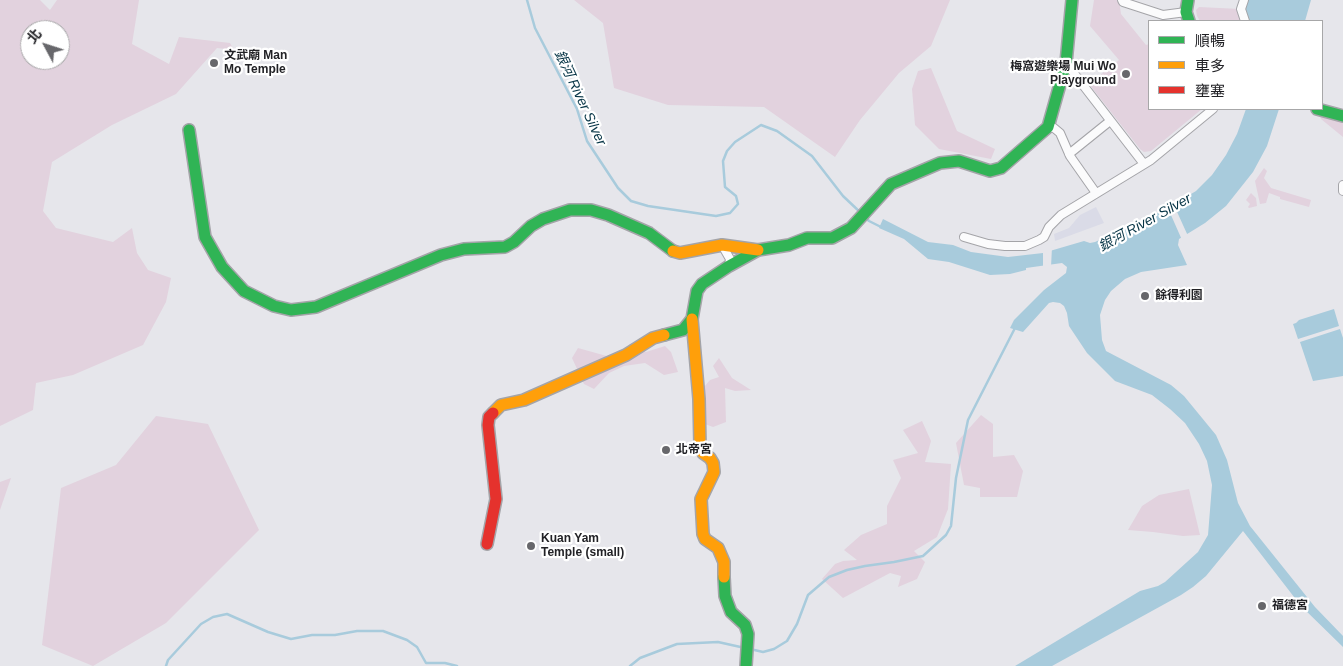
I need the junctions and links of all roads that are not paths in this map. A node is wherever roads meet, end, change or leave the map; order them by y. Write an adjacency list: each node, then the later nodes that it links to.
1 (1072, 0): 7 (street)
2 (1122, 0): 5 (street)
3 (1188, 0): 5 (street)
4 (1244, 0): 6 (street)
5 (1187, 17)
6 (1245, 20)
7 (1066, 63): 11 (street); 12 (street)
8 (1212, 110): 15 (street)
9 (1321, 110): 10 (street)
10 (1343, 116)
11 (1110, 121): 14 (street); 15 (street)
12 (1048, 127): 14 (street); 23 (street)
13 (189, 130): 21 (street)
14 (1069, 154): 18 (street)
15 (1144, 164): 18 (street)
16 (1343, 185): 17 (street)
17 (1343, 191)
18 (1096, 193): 20 (street)
19 (964, 237): 20 (street)
20 (1044, 237): 22 (street)
21 (722, 244): 23 (street); 24 (street)
22 (1046, 246)
23 (758, 250): 24 (street)
24 (729, 266): 25 (street)
25 (692, 319): 26 (street); 27 (street)
26 (676, 333): 27 (street); 28 (street)
27 (694, 346): 29 (street)
28 (487, 544)
29 (746, 666)

